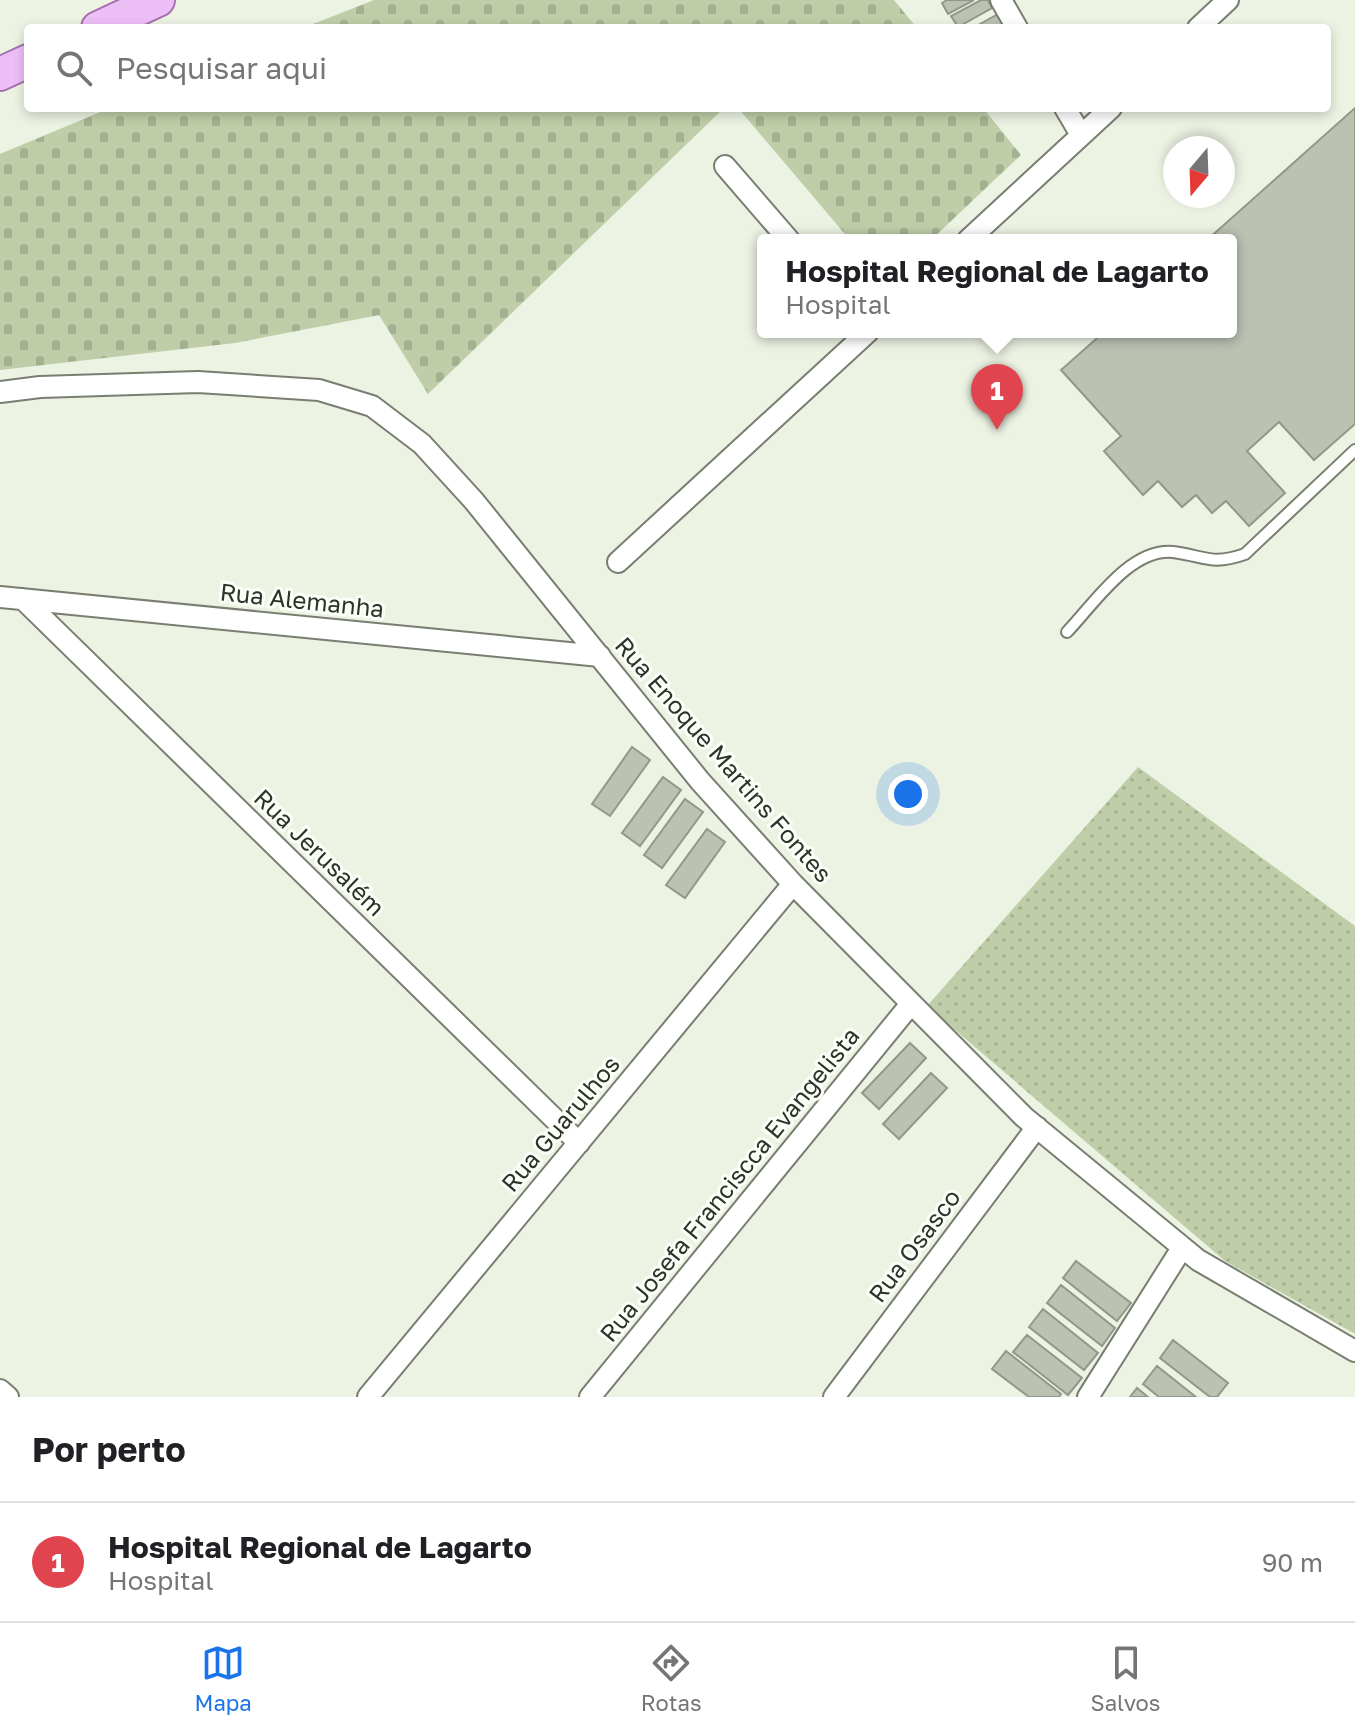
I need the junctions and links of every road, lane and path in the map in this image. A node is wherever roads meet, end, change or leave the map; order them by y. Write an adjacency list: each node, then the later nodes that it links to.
1 (158, 0): 4 (main road)
2 (1001, 0): 5 (street)
3 (1228, 0): 6 (street)
4 (107, 24)
5 (1015, 24)
6 (1202, 24)
7 (24, 63): 8 (main road)
8 (0, 74)
9 (1067, 112): 11 (street)
10 (1107, 112): 11 (street)
11 (1081, 135): 14 (street)
12 (725, 166): 13 (street)
13 (784, 234)
14 (974, 234)
15 (861, 338): 18 (street)
16 (0, 392): 22 (street, Rua Enoque Martins Fontes)
17 (1355, 450): 21 (lane)
18 (618, 562)
19 (0, 597): 20 (street, Rua Alemanha)
20 (23, 599): 22 (street, Rua Alemanha); 26 (street, Rua Jerusalém)
21 (1067, 632)
22 (600, 656): 23 (street, Rua Enoque Martins Fontes)
23 (793, 884): 24 (street, Rua Enoque Martins Fontes); 26 (street, Rua Guarulhos)
24 (910, 1005): 25 (street, Rua Enoque Martins Fontes); 32 (street, Rua Josefa Franciscca Evangelista)
25 (1037, 1127): 27 (street, Rua Enoque Martins Fontes); 33 (street, Rua Osasco)
26 (579, 1143): 31 (street, Rua Guarulhos)
27 (1182, 1248): 28 (street, Rua Enoque Martins Fontes); 34 (street)
28 (1355, 1351)
29 (0, 1390): 30 (street)
30 (8, 1397)
31 (368, 1397)
32 (590, 1397)
33 (834, 1397)
34 (1088, 1397)

